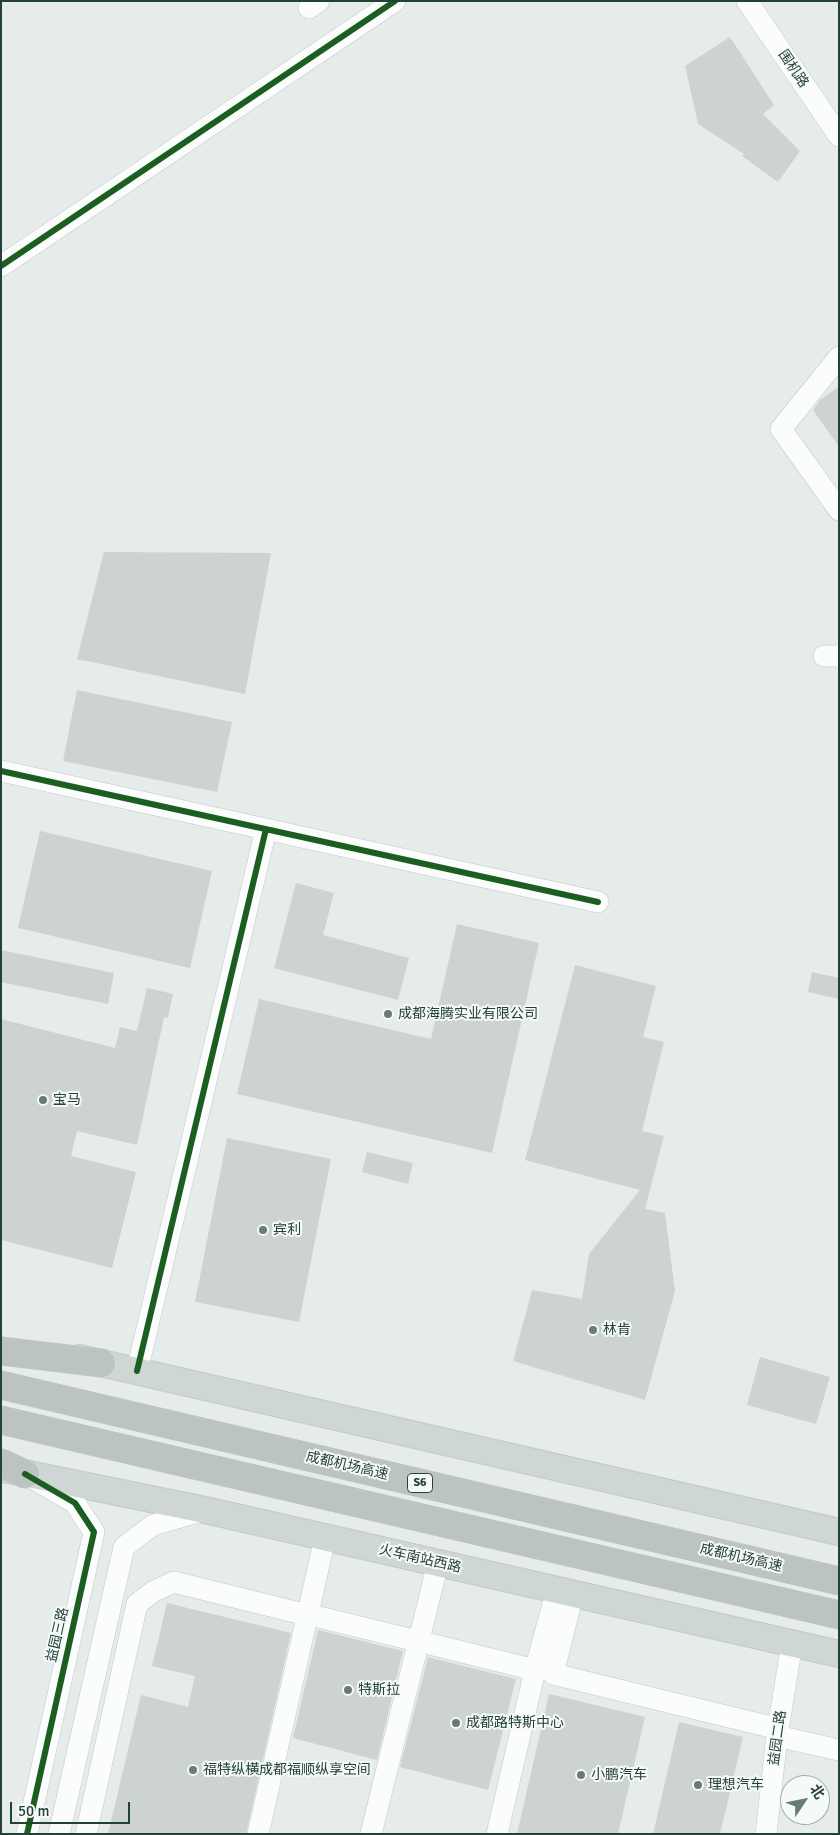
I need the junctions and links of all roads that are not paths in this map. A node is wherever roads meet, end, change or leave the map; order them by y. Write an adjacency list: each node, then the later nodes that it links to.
1 (395, 1): 4 (street)
2 (747, 1): 3 (street, 围机路)
3 (839, 136)
4 (1, 266)
5 (839, 357): 6 (street)
6 (839, 510)
7 (1, 771): 8 (street)
8 (266, 830): 9 (street); 13 (street)
9 (598, 902)
10 (1, 1339): 12 (main road)
11 (1, 1351): 12 (highway)
12 (101, 1363): 13 (main road)
13 (137, 1371): 18 (main road)
14 (1, 1385): 21 (highway, 成都机场高速 / S6)
15 (1, 1420): 23 (highway)
16 (9, 1468): 17 (main road, 火车南站西路); 31 (street, 益园三路)
17 (205, 1510): 19 (main road, 火车南站西路); 32 (street)
18 (839, 1532)
19 (325, 1538): 20 (main road, 火车南站西路); 24 (street)
20 (438, 1563): 22 (main road, 火车南站西路); 25 (street)
21 (839, 1581)
22 (565, 1592): 26 (main road, 火车南站西路); 28 (street); 29 (street)
23 (839, 1615)
24 (313, 1616): 25 (street); 33 (street); 34 (street)
25 (424, 1643): 28 (street); 35 (street)
26 (792, 1643): 27 (main road, 火车南站西路); 29 (street, 益园二路)
27 (839, 1654)
28 (535, 1670): 36 (street)
29 (778, 1733): 30 (street); 37 (street, 益园二路)
30 (839, 1750)
31 (27, 1834)
32 (59, 1834)
33 (86, 1834)
34 (258, 1834)
35 (371, 1834)
36 (497, 1834)
37 (766, 1834)

